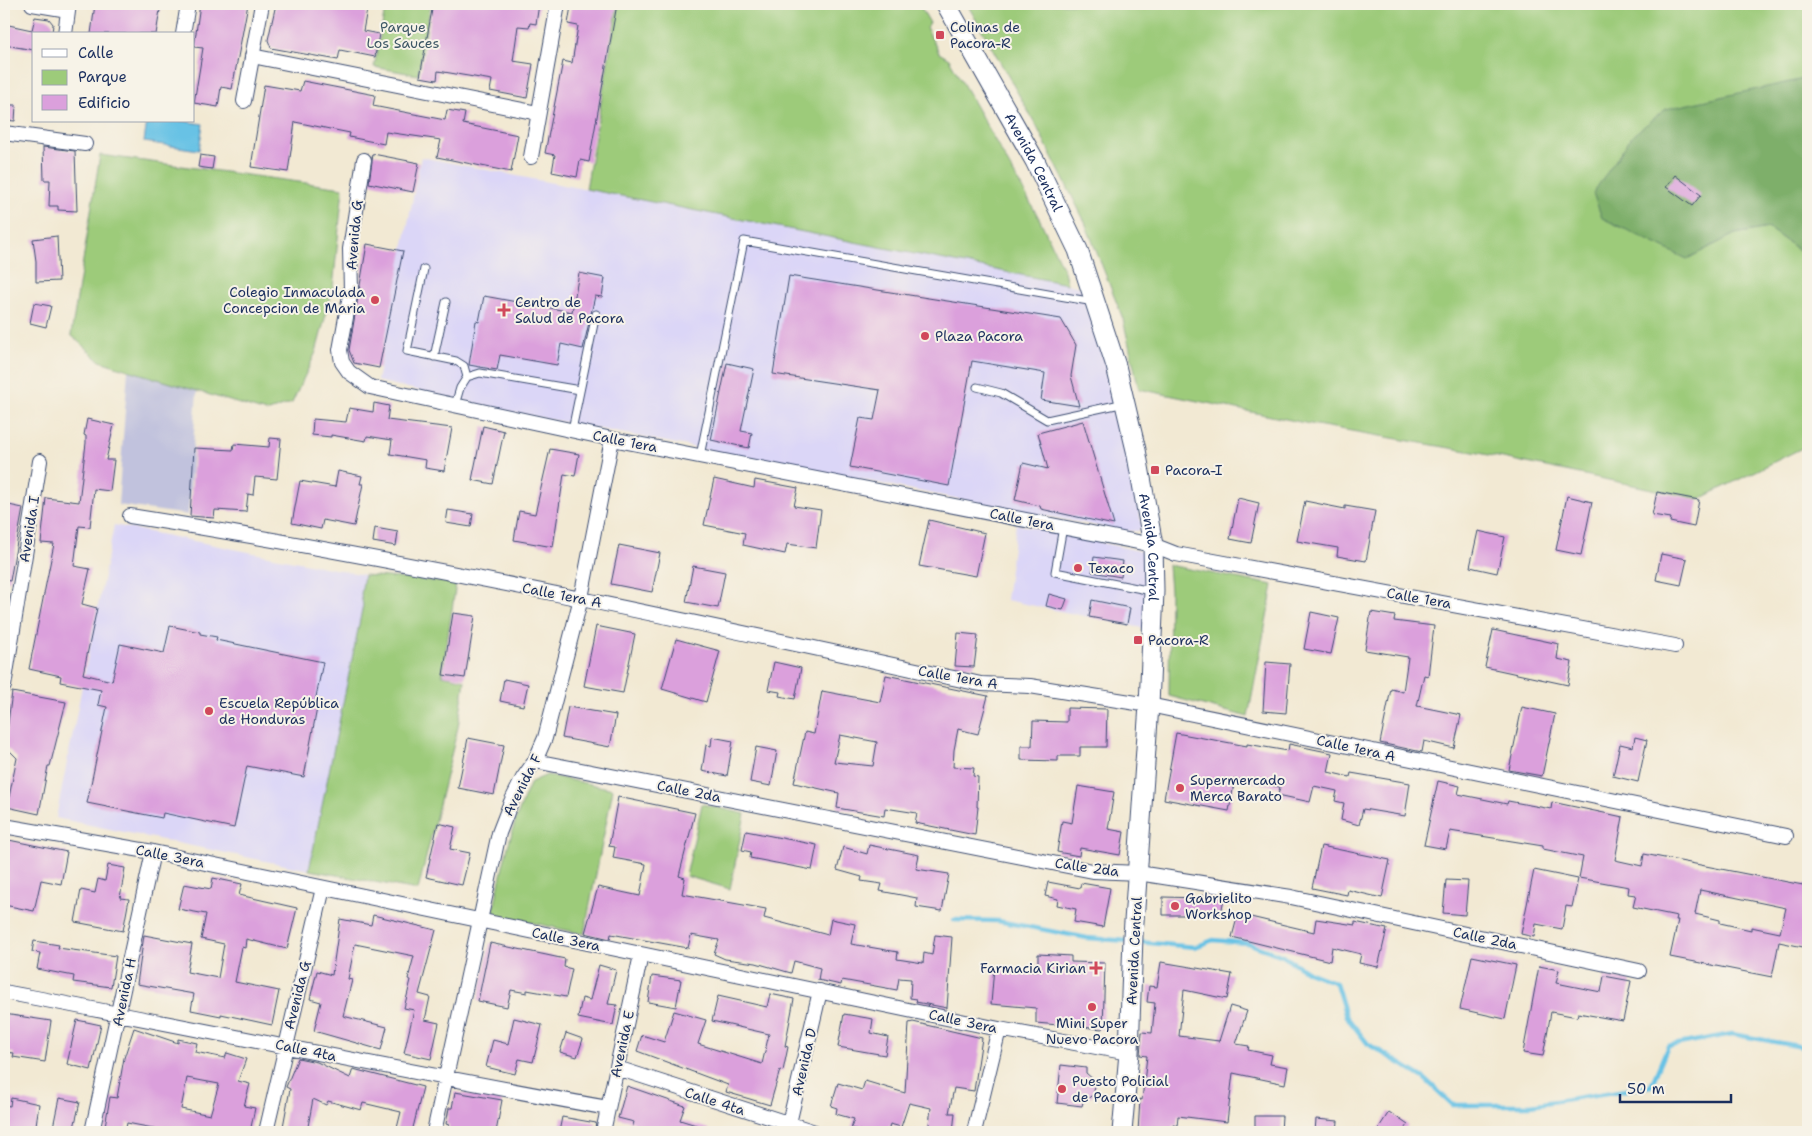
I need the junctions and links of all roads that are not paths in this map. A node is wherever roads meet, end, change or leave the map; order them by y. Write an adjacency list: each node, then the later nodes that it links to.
1 (32, 4): 6 (street)
2 (188, 4): 8 (street)
3 (262, 4): 9 (street)
4 (558, 4): 11 (street)
5 (946, 4): 18 (street, Avenida Central)
6 (69, 7): 7 (street)
7 (65, 32)
8 (183, 32)
9 (252, 56): 10 (street); 11 (street)
10 (244, 101)
11 (538, 113): 14 (street)
12 (4, 134): 13 (street)
13 (85, 144)
14 (531, 157)
15 (364, 160): 22 (street, Avenida G)
16 (424, 269): 20 (lane)
17 (446, 302): 20 (lane)
18 (1096, 303): 25 (street, Avenida Central); 29 (lane)
19 (596, 314): 24 (lane)
20 (434, 357): 21 (lane)
21 (467, 377): 24 (lane); 26 (lane)
22 (370, 388): 26 (street, Calle 1era)
23 (977, 388): 25 (lane)
24 (580, 390): 27 (lane)
25 (1125, 403): 33 (street, Avenida Central)
26 (455, 405): 27 (street, Calle 1era)
27 (572, 430): 28 (street, Calle 1era)
28 (612, 438): 29 (street, Calle 1era); 35 (street, Avenida F)
29 (700, 456): 32 (street, Calle 1era)
30 (40, 461): 37 (street, Avenida I)
31 (130, 516): 35 (street, Calle 1era A)
32 (1063, 527): 33 (street, Calle 1era); 34 (lane)
33 (1153, 545): 34 (street, Avenida Central); 36 (street, Calle 1era)
34 (1154, 591): 38 (street, Avenida Central)
35 (581, 598): 38 (street, Calle 1era A); 39 (street, Avenida F)
36 (1675, 646)
37 (4, 686)
38 (1149, 705): 41 (street, Calle 1era A); 43 (street, Avenida Central)
39 (535, 761): 43 (street, Calle 2da); 45 (street, Avenida F)
40 (4, 826): 42 (street, Calle 3era)
41 (1786, 836)
42 (153, 852): 44 (street, Calle 3era); 50 (street, Avenida H)
43 (1138, 873): 47 (street, Calle 2da); 53 (street, Avenida Central)
44 (323, 888): 45 (street, Calle 3era); 52 (street, Avenida G)
45 (478, 921): 46 (street, Calle 3era); 55 (street, Avenida F)
46 (641, 955): 48 (street, Calle 3era); 54 (street, Avenida E)
47 (1639, 971)
48 (820, 991): 51 (street, Calle 3era); 57 (street, Avenida D)
49 (4, 992): 50 (street, Calle 4ta)
50 (119, 1014): 52 (street, Calle 4ta); 58 (street, Avenida H)
51 (999, 1029): 53 (street, Calle 3era); 63 (street)
52 (284, 1045): 55 (street, Calle 4ta); 59 (street, Avenida G)
53 (1129, 1053): 64 (street, Avenida Central)
54 (617, 1068): 56 (street, Avenida E); 57 (street, Calle 4ta)
55 (445, 1079): 56 (street, Calle 4ta); 60 (street, Avenida F)
56 (608, 1108): 61 (street, Avenida E)
57 (788, 1129): 62 (street, Calle 4ta)
58 (92, 1132)
59 (266, 1132)
60 (434, 1132)
61 (603, 1132)
62 (815, 1132)
63 (974, 1132)
64 (1122, 1132)

